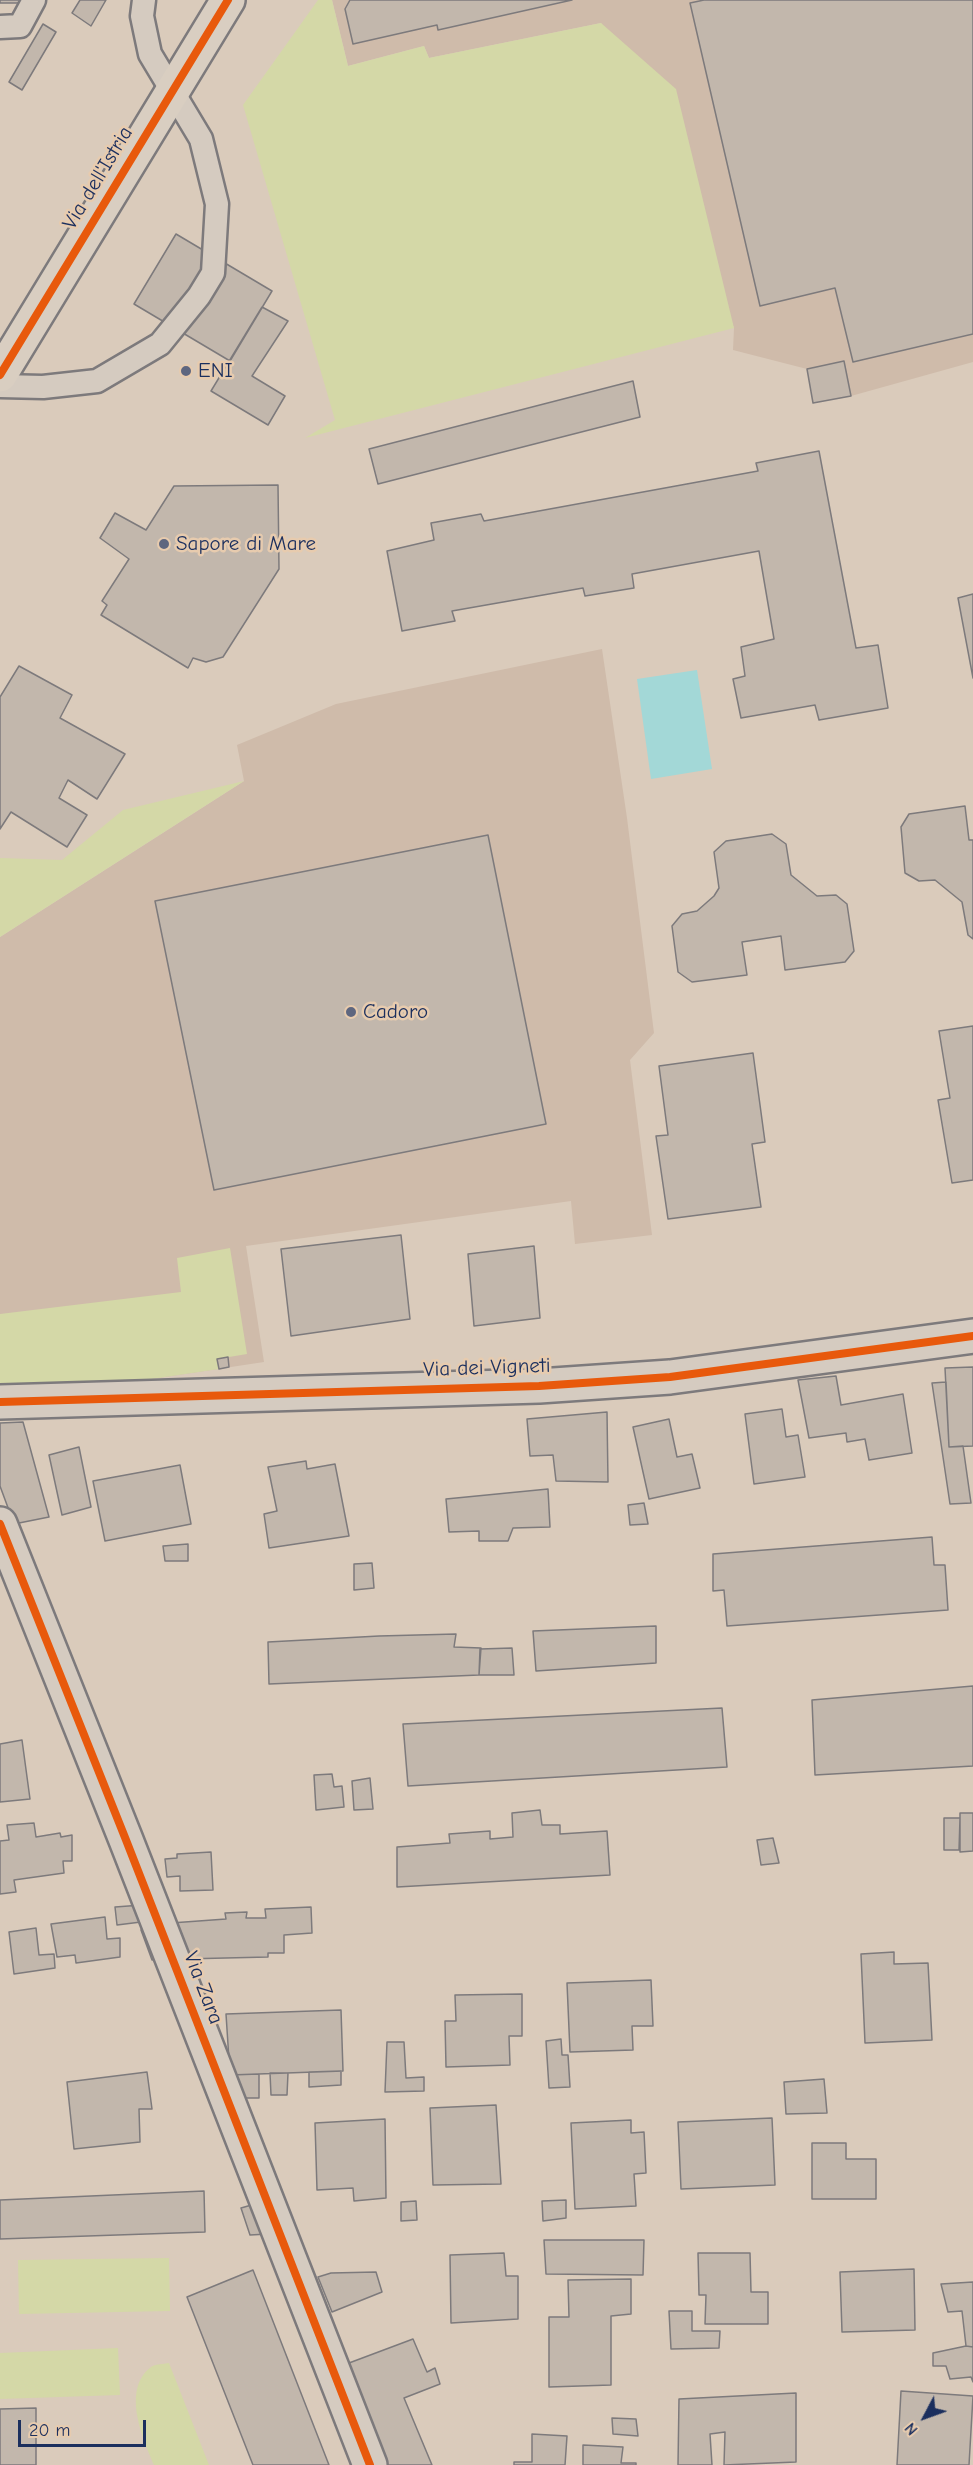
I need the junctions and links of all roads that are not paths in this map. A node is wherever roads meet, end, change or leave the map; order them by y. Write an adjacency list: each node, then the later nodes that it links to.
1 (34, 0): 4 (lane)
2 (144, 0): 5 (lane)
3 (228, 0): 5 (main road, Via dell'Istria)
4 (0, 27)
5 (171, 91): 6 (main road, Via dell'Istria); 7 (lane)
6 (0, 375)
7 (0, 386)
8 (973, 1336): 9 (street, Via dei Vigneti)
9 (0, 1402)
10 (0, 1524): 11 (street, Via Zara)
11 (370, 2465)

